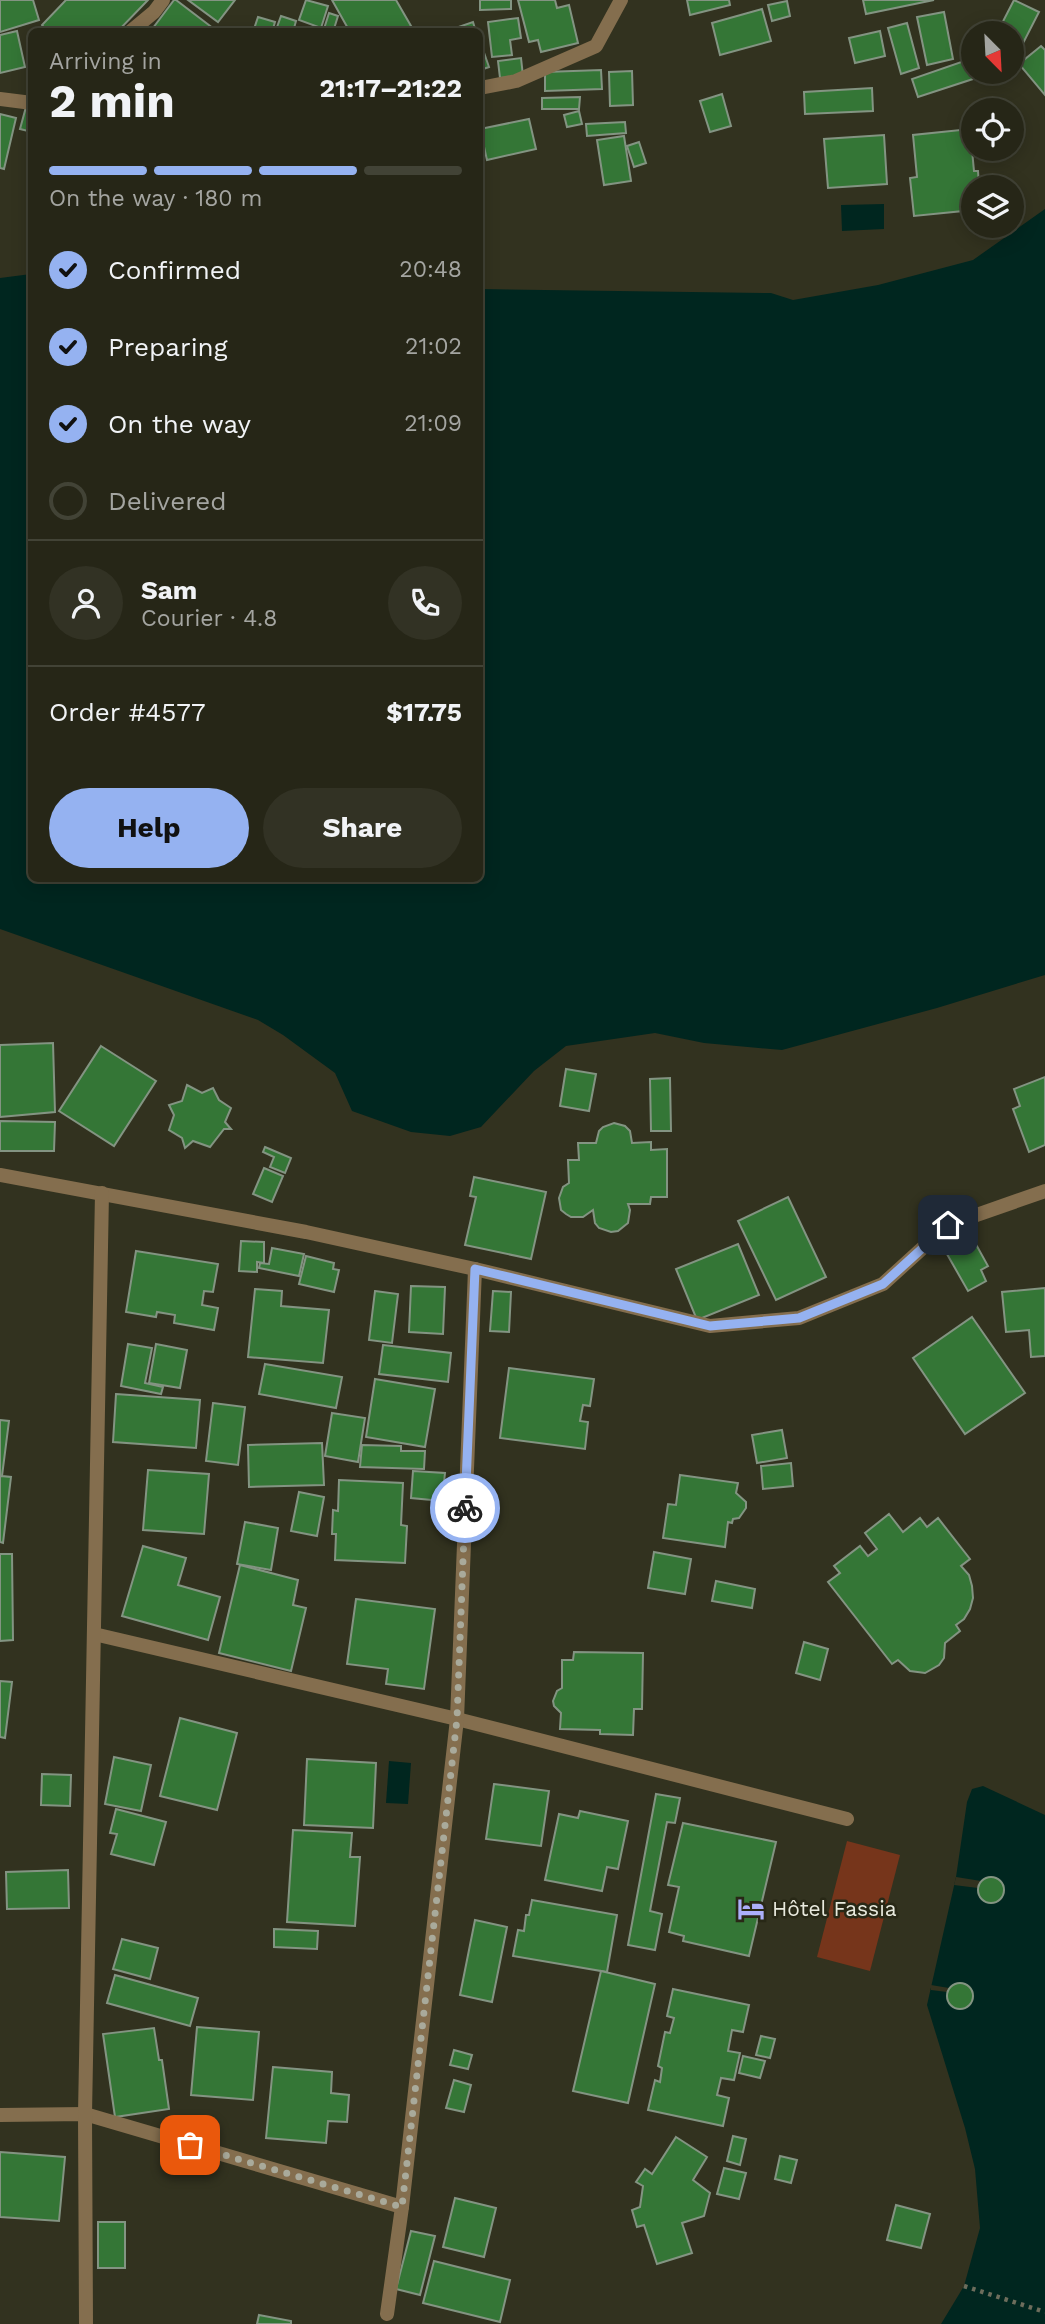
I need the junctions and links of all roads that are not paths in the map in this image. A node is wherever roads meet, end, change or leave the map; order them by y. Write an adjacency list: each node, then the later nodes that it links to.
1 (163, 0): 3 (street)
2 (621, 0): 4 (street)
3 (135, 28)
4 (483, 87)
5 (0, 99): 6 (street)
6 (28, 102)
7 (0, 1175): 9 (street)
8 (1045, 1191): 10 (street)
9 (102, 1193): 10 (street); 11 (street)
10 (475, 1269): 12 (street)
11 (94, 1634): 12 (street); 14 (street)
12 (457, 1719): 13 (street); 16 (street)
13 (847, 1819)
14 (85, 2114): 15 (street); 16 (street); 18 (street)
15 (0, 2115)
16 (402, 2207): 17 (street)
17 (387, 2314)
18 (86, 2324)

